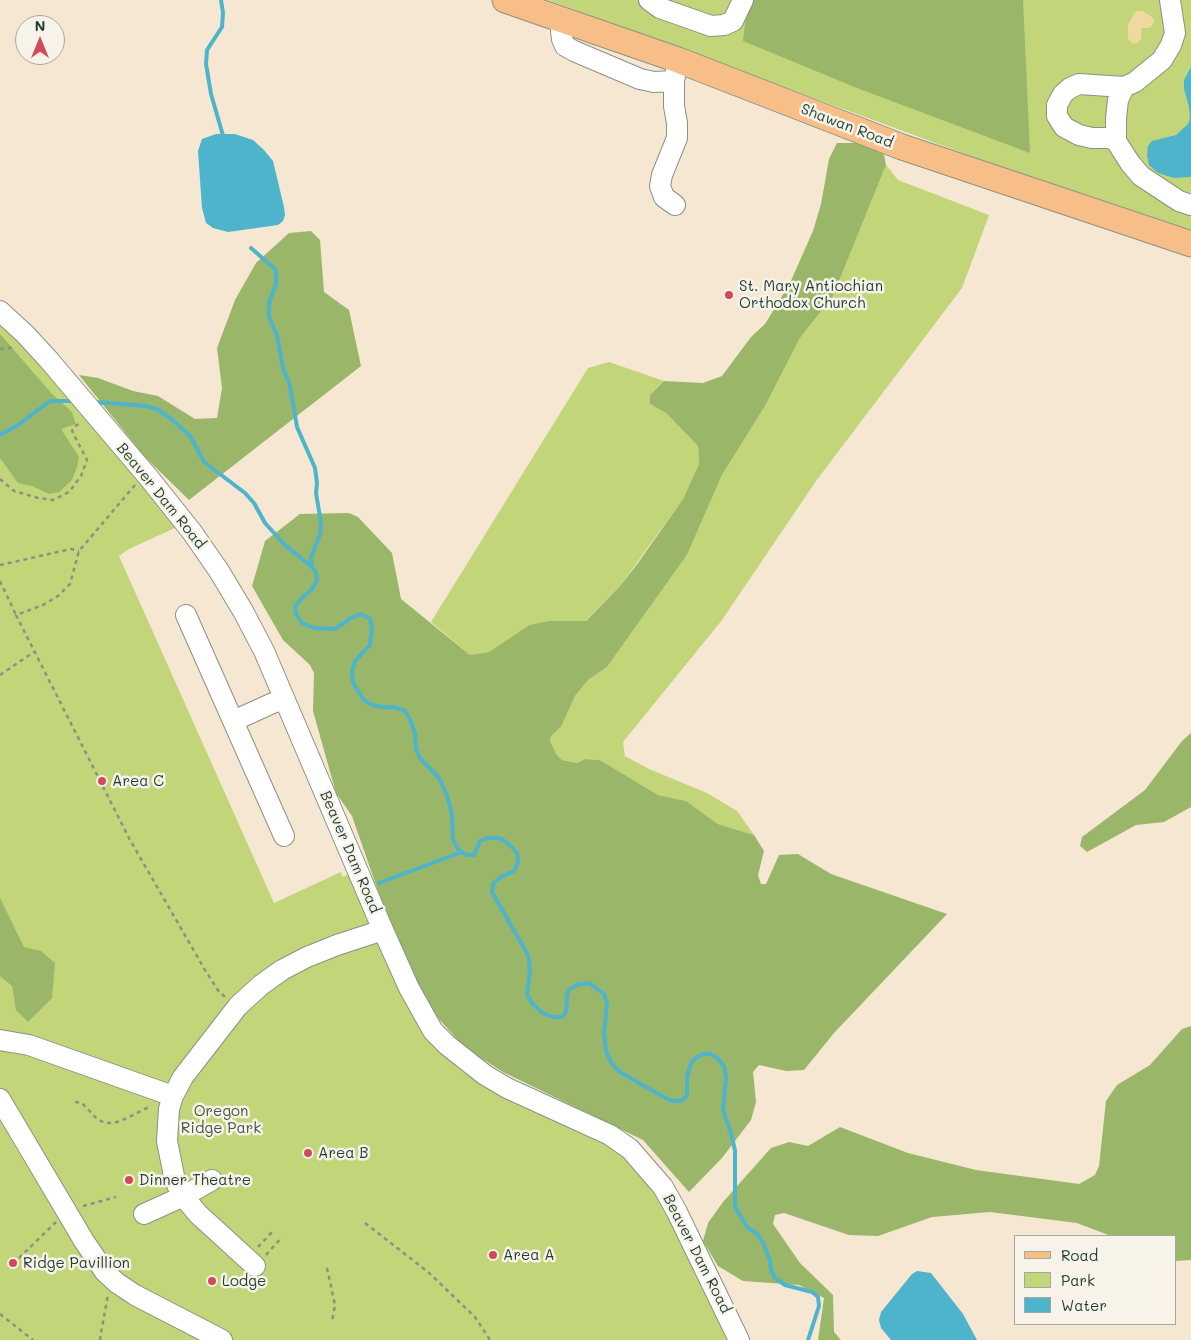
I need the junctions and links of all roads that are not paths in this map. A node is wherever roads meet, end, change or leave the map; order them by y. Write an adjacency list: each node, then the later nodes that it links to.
1 (506, 0): 5 (main road, Shawan Road)
2 (650, 0): 3 (street)
3 (743, 0)
4 (1170, 0): 6 (street)
5 (676, 71): 9 (street); 10 (main road, Shawan Road)
6 (1124, 87): 7 (street); 7 (street)
7 (1116, 141): 8 (street)
8 (1191, 204)
9 (675, 206)
10 (1191, 244)
11 (0, 311): 13 (street, Beaver Dam Road)
12 (186, 615): 14 (street)
13 (284, 698): 14 (street); 16 (street, Beaver Dam Road)
14 (233, 721): 15 (street)
15 (284, 836)
16 (383, 930): 18 (street); 25 (street, Beaver Dam Road)
17 (0, 1040): 18 (street)
18 (172, 1096): 21 (street)
19 (0, 1099): 24 (street)
20 (212, 1180): 21 (street)
21 (184, 1196): 22 (street); 23 (street)
22 (144, 1214)
23 (251, 1263)
24 (222, 1340)
25 (739, 1340)

